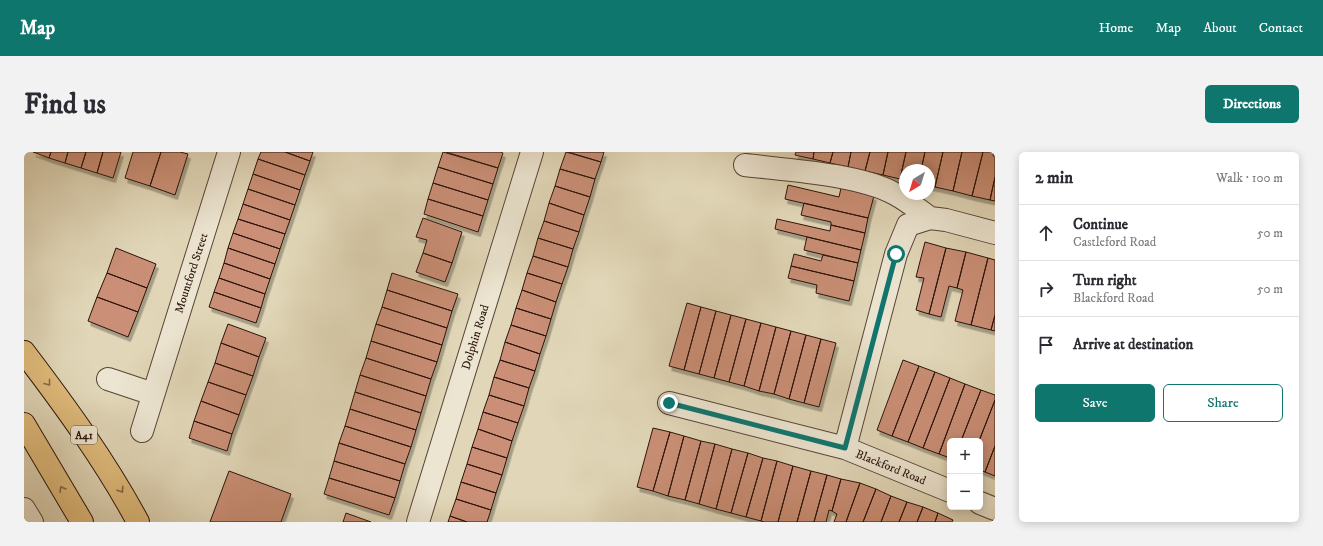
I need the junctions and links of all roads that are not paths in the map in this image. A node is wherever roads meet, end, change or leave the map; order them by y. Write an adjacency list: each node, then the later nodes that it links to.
1 (229, 152): 8 (street, Mountford Street)
2 (532, 152): 20 (street, Dolphin Road)
3 (745, 165): 4 (street)
4 (930, 218): 5 (street); 12 (street)
5 (995, 233)
6 (24, 352): 19 (highway, A41, one-way to 19)
7 (108, 379): 8 (street)
8 (153, 394): 11 (street, Mountford Street)
9 (669, 403): 12 (street, Blackford Road)
10 (24, 424): 18 (highway, one-way to 10)
11 (142, 431)
12 (845, 448): 13 (street, Blackford Road)
13 (947, 490)
14 (983, 504): 16 (street)
15 (24, 509): 17 (street)
16 (995, 509)
17 (32, 522)
18 (82, 522)
19 (138, 522)
20 (418, 522)

